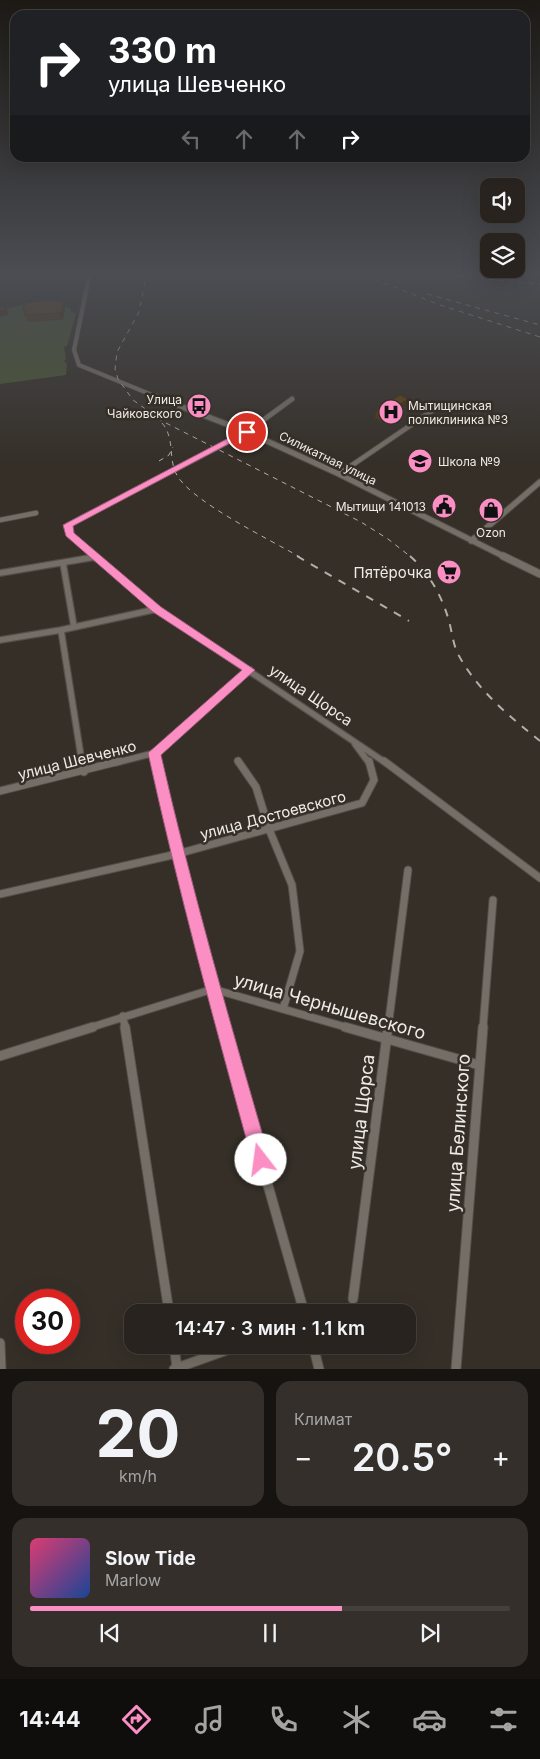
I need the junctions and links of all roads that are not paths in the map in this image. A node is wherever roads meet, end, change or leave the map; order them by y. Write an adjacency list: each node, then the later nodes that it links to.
1 (77, 336): 4 (street, Силикатная улица)
2 (292, 398): 4 (street)
3 (440, 406): 5 (street)
4 (247, 432): 5 (street, Силикатная улица); 10 (street, улица Щорса)
5 (339, 474): 9 (street, Силикатная улица)
6 (540, 482): 9 (street)
7 (36, 513): 8 (street)
8 (0, 520)
9 (471, 541): 13 (street, Силикатная улица)
10 (95, 557): 11 (street); 14 (street, улица Щорса)
11 (63, 563): 12 (street); 15 (street)
12 (0, 573)
13 (540, 574)
14 (157, 609): 15 (street); 18 (street, улица Щорса)
15 (74, 628): 16 (street)
16 (61, 630): 17 (street); 22 (street)
17 (0, 640)
18 (250, 670): 19 (street, улица Щорса); 20 (street, улица Шевченко)
19 (350, 739): 24 (street, улица Достоевского); 27 (street, улица Щорса)
20 (154, 753): 22 (street, улица Шевченко); 25 (street)
21 (238, 762): 24 (street)
22 (84, 772): 23 (street, улица Шевченко)
23 (0, 792)
24 (269, 829): 25 (street, улица Достоевского); 31 (street)
25 (177, 854): 28 (street, улица Достоевского); 30 (street)
26 (408, 870): 33 (street, улица Щорса)
27 (540, 878)
28 (0, 894)
29 (493, 900): 35 (street, улица Белинского)
30 (213, 989): 31 (street, улица Чернышевского); 32 (street, улица Чернышевского); 38 (street)
31 (283, 1010): 33 (street, улица Чернышевского)
32 (123, 1016): 34 (street, улица Чернышевского); 37 (street)
33 (386, 1039): 35 (street, улица Чернышевского); 36 (street, улица Щорса)
34 (0, 1056)
35 (479, 1066): 46 (street, улица Белинского)
36 (353, 1299)
37 (168, 1304)
38 (302, 1304)
39 (0, 1343): 44 (street)
40 (174, 1354): 43 (street)
41 (215, 1354): 43 (street)
42 (315, 1354): 45 (street)
43 (175, 1368)
44 (2, 1369)
45 (319, 1369)
46 (456, 1369)

